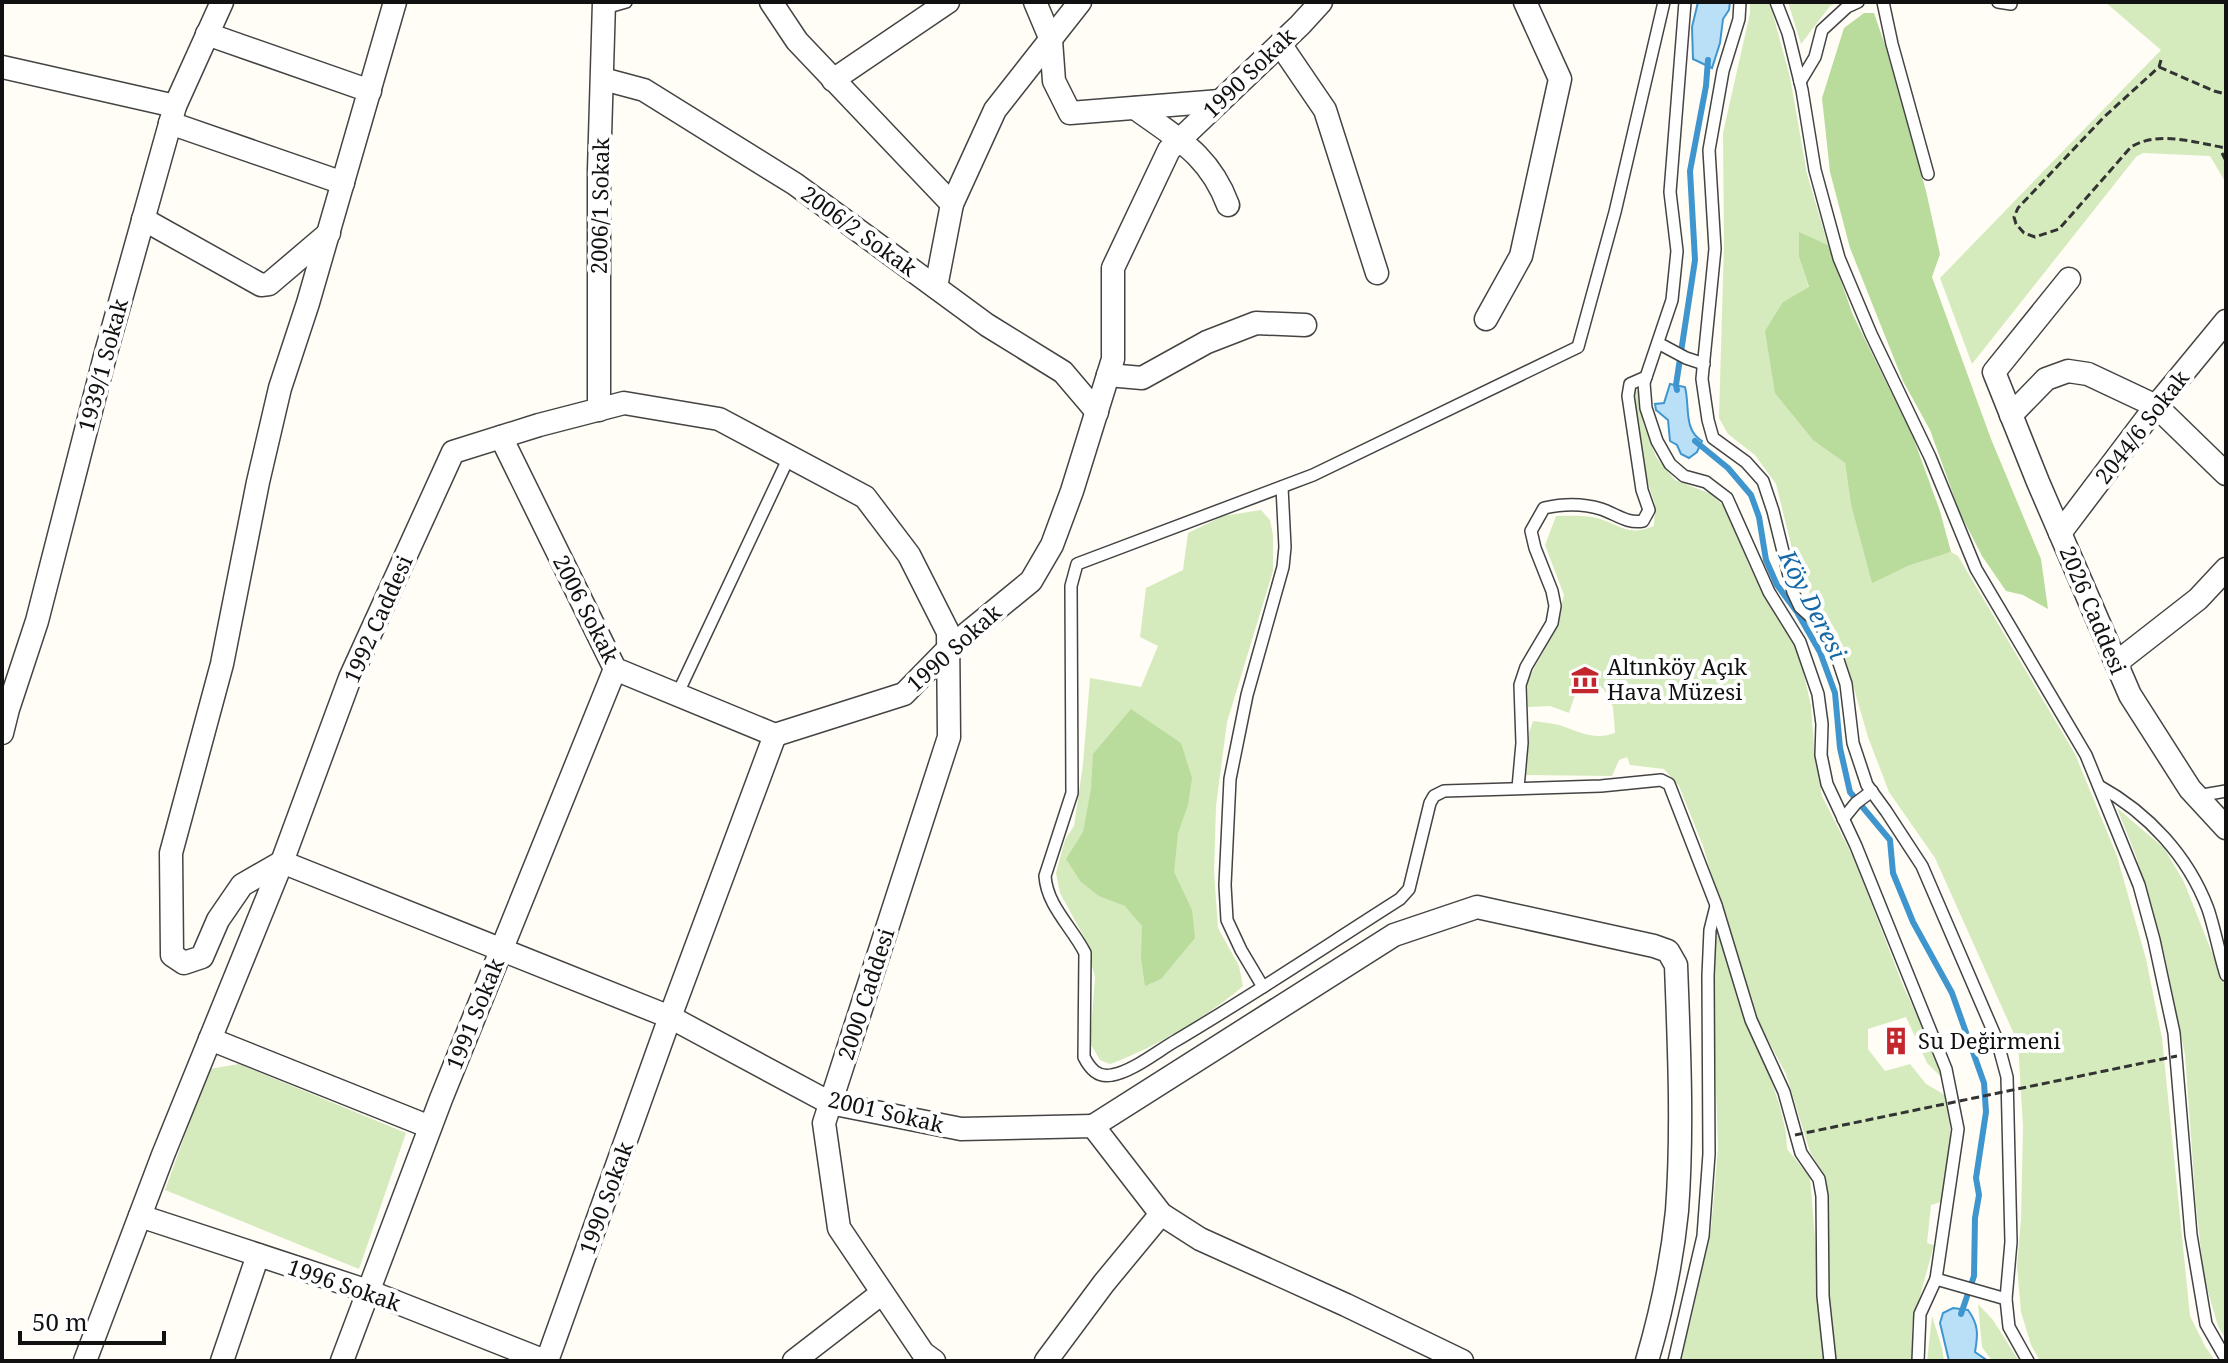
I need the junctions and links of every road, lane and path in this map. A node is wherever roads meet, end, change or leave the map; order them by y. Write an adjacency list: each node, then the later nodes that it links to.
1 (222, 2): 18 (street, 1939/1 Sokak)
2 (395, 2): 27 (street)
3 (771, 2): 25 (street)
4 (948, 2): 25 (street)
5 (1035, 2): 19 (street)
6 (1080, 2): 19 (street)
7 (1321, 2): 20 (street, 1990 Sokak)
8 (1525, 2): 45 (street)
9 (1664, 2): 59 (lane)
10 (1685, 2): 48 (lane)
11 (1740, 2): 49 (lane)
12 (1776, 2): 26 (lane)
13 (1858, 2): 26 (lane)
14 (1883, 2): 36 (lane)
15 (1998, 2): 17 (lane)
16 (612, 4): 24 (street, 2006/1 Sokak)
17 (2011, 4)
18 (207, 34): 27 (street); 31 (street, 1939/1 Sokak)
19 (1051, 40): 30 (street); 38 (street)
20 (1280, 44): 29 (street, 1990 Sokak); 42 (street)
21 (2161, 60): 23 (path)
22 (2, 67): 31 (street)
23 (2159, 67): 28 (path); 33 (path)
24 (603, 79): 44 (street, 2006/2 Sokak); 53 (street, 2006/1 Sokak)
25 (833, 80): 38 (street)
26 (1800, 82): 68 (lane)
27 (370, 91): 37 (street)
28 (2226, 94)
29 (1220, 101): 30 (street); 32 (street, 1990 Sokak)
30 (1135, 108): 32 (street)
31 (173, 114): 37 (street); 40 (street, 1939/1 Sokak)
32 (1179, 140): 39 (street); 50 (street, 1990 Sokak)
33 (2226, 148)
34 (2222, 153): 35 (path)
35 (2226, 161)
36 (1928, 174)
37 (343, 183): 41 (street)
38 (952, 204): 44 (street)
39 (1228, 205)
40 (143, 219): 41 (street); 66 (street, 1939/1 Sokak)
41 (329, 233): 75 (street)
42 (1377, 273)
43 (2069, 279): 55 (street, 2026 Caddesi)
44 (936, 287): 54 (street, 2006/2 Sokak)
45 (1486, 319)
46 (2226, 321): 52 (street, 2044/6 Sokak)
47 (1305, 325): 50 (street)
48 (1658, 343): 49 (lane); 51 (lane)
49 (1704, 364): 70 (lane)
50 (1108, 375): 54 (street, 1990 Sokak)
51 (1646, 377): 69 (lane); 73 (lane)
52 (2156, 406): 55 (street); 58 (street); 60 (street, 2044/6 Sokak)
53 (599, 410): 56 (street, 1992 Caddesi); 57 (street, 1992 Caddesi)
54 (1097, 412): 62 (street, 1990 Sokak)
55 (2011, 415): 60 (street, 2026 Caddesi)
56 (501, 437): 64 (street, 2006 Sokak); 75 (street, 1992 Caddesi)
57 (789, 457): 62 (street, 1992 Caddesi); 65 (lane)
58 (2226, 474)
59 (1282, 487): 79 (lane); 79 (lane)
60 (2060, 533): 63 (street, 2026 Caddesi)
61 (2226, 569): 63 (street)
62 (948, 649): 67 (street, 1990 Sokak); 83 (street, 2000 Caddesi)
63 (2116, 663): 72 (street, 2026 Caddesi)
64 (615, 669): 65 (street, 2006 Sokak); 77 (street, 1991 Sokak)
65 (677, 695): 67 (street, 2006 Sokak)
66 (2, 733)
67 (775, 735): 80 (street, 1990 Sokak)
68 (2099, 786): 78 (lane); 82 (lane)
69 (1518, 788): 76 (lane); 79 (lane)
70 (1872, 791): 73 (lane); 93 (lane)
71 (2226, 791): 72 (lane)
72 (2197, 796): 74 (street, 2026 Caddesi)
73 (1843, 819): 90 (lane)
74 (2226, 828)
75 (282, 862): 77 (street, 2001 Sokak); 81 (street, 1992 Caddesi)
76 (1716, 905): 86 (lane); 104 (lane)
77 (501, 951): 80 (street, 2001 Sokak); 85 (street, 1991 Sokak)
78 (2226, 975)
79 (1263, 987)
80 (670, 1017): 83 (street, 2001 Sokak); 98 (street, 1990 Sokak)
81 (210, 1039): 85 (street); 88 (street, 1992 Caddesi)
82 (2177, 1056): 86 (path, bridge); 94 (lane)
83 (830, 1103): 84 (street, 2001 Sokak); 92 (street, 2000 Caddesi)
84 (1093, 1126): 87 (street); 103 (street)
85 (430, 1127): 91 (street, 1991 Sokak)
86 (1795, 1135): 105 (lane)
87 (1161, 1214): 101 (street); 102 (street)
88 (140, 1216): 89 (street, 1996 Sokak); 95 (street, 1992 Caddesi)
89 (258, 1255): 91 (street, 1996 Sokak); 96 (street)
90 (1936, 1279): 93 (lane); 106 (lane)
91 (368, 1291): 97 (street, 1991 Sokak); 98 (street, 1996 Sokak)
92 (882, 1293): 99 (street); 100 (street, 2000 Caddesi)
93 (2006, 1299): 107 (lane)
94 (2226, 1359)
95 (85, 1361)
96 (222, 1361)
97 (342, 1361)
98 (546, 1361)
99 (794, 1361)
100 (934, 1361)
101 (1046, 1361)
102 (1462, 1361)
103 (1647, 1361)
104 (1674, 1361)
105 (1830, 1361)
106 (1918, 1361)
107 (2028, 1361)

